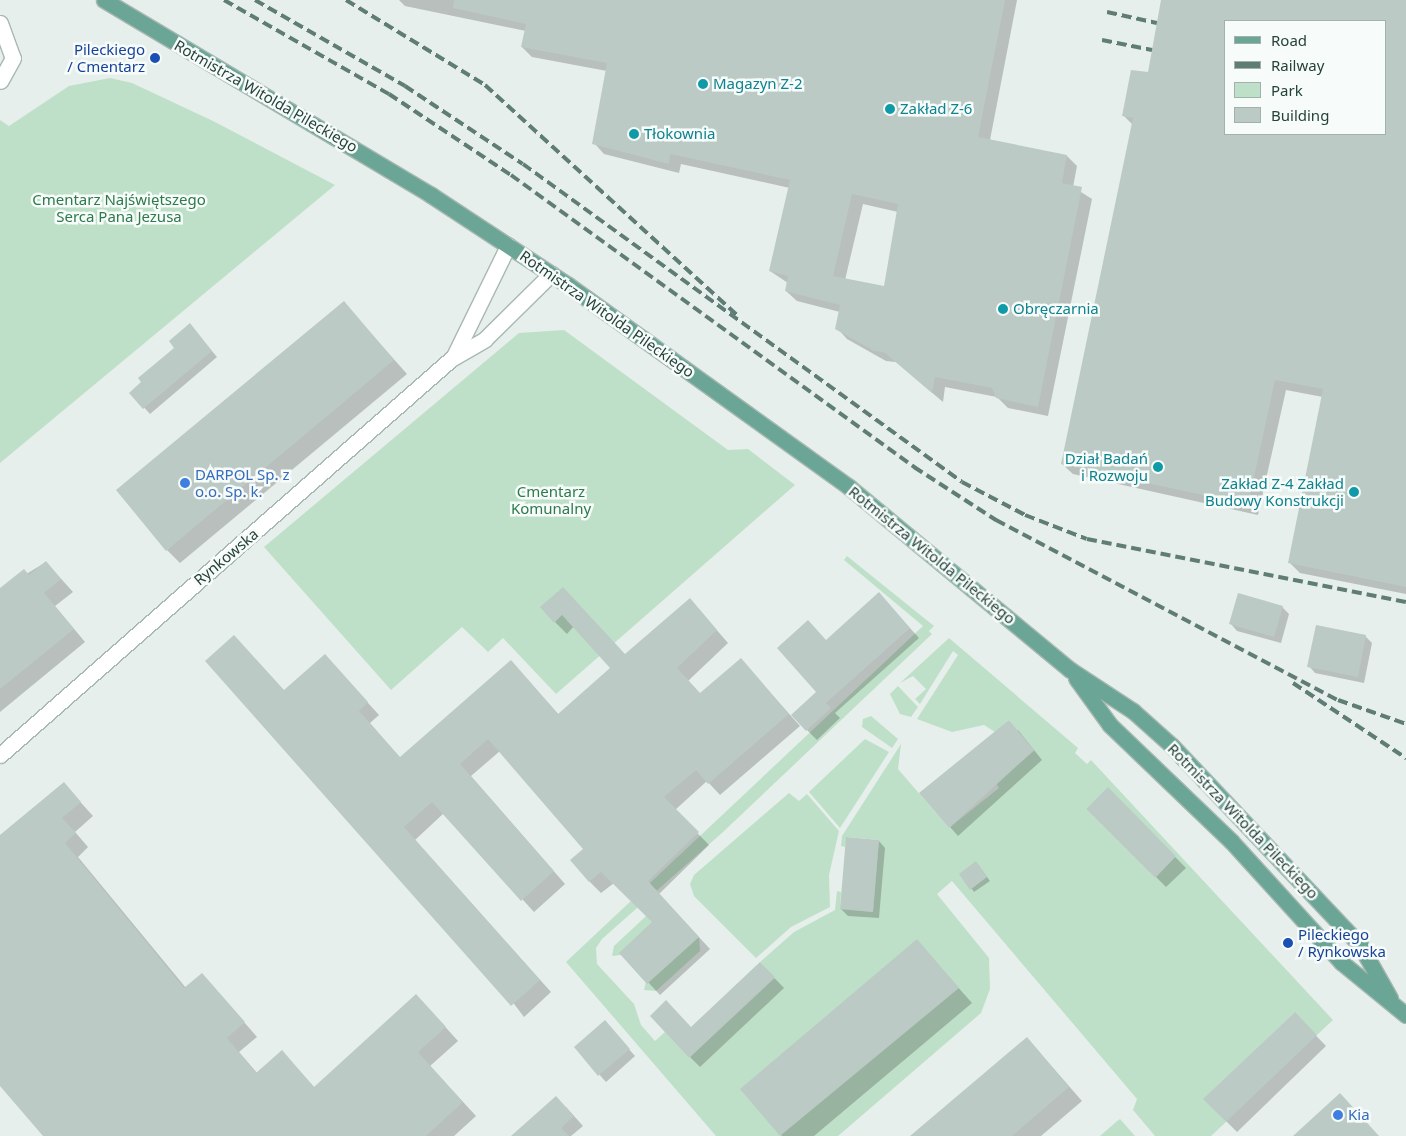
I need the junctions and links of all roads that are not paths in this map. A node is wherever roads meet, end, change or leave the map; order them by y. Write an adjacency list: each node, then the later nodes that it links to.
1 (108, 3): 4 (main road, Rotmistrza Witolda Pileckiego)
2 (0, 23): 3 (street)
3 (0, 81)
4 (508, 246): 5 (main road, Rotmistrza Witolda Pileckiego); 6 (street, Rynkowska)
5 (551, 274): 6 (street, Rynkowska); 7 (main road, Rotmistrza Witolda Pileckiego)
6 (451, 359): 8 (street, Rynkowska)
7 (1070, 669): 9 (main road, Rotmistrza Witolda Pileckiego); 9 (main road, Rotmistrza Witolda Pileckiego)
8 (0, 755)
9 (1390, 998): 10 (main road, Rotmistrza Witolda Pileckiego)
10 (1406, 1015)

